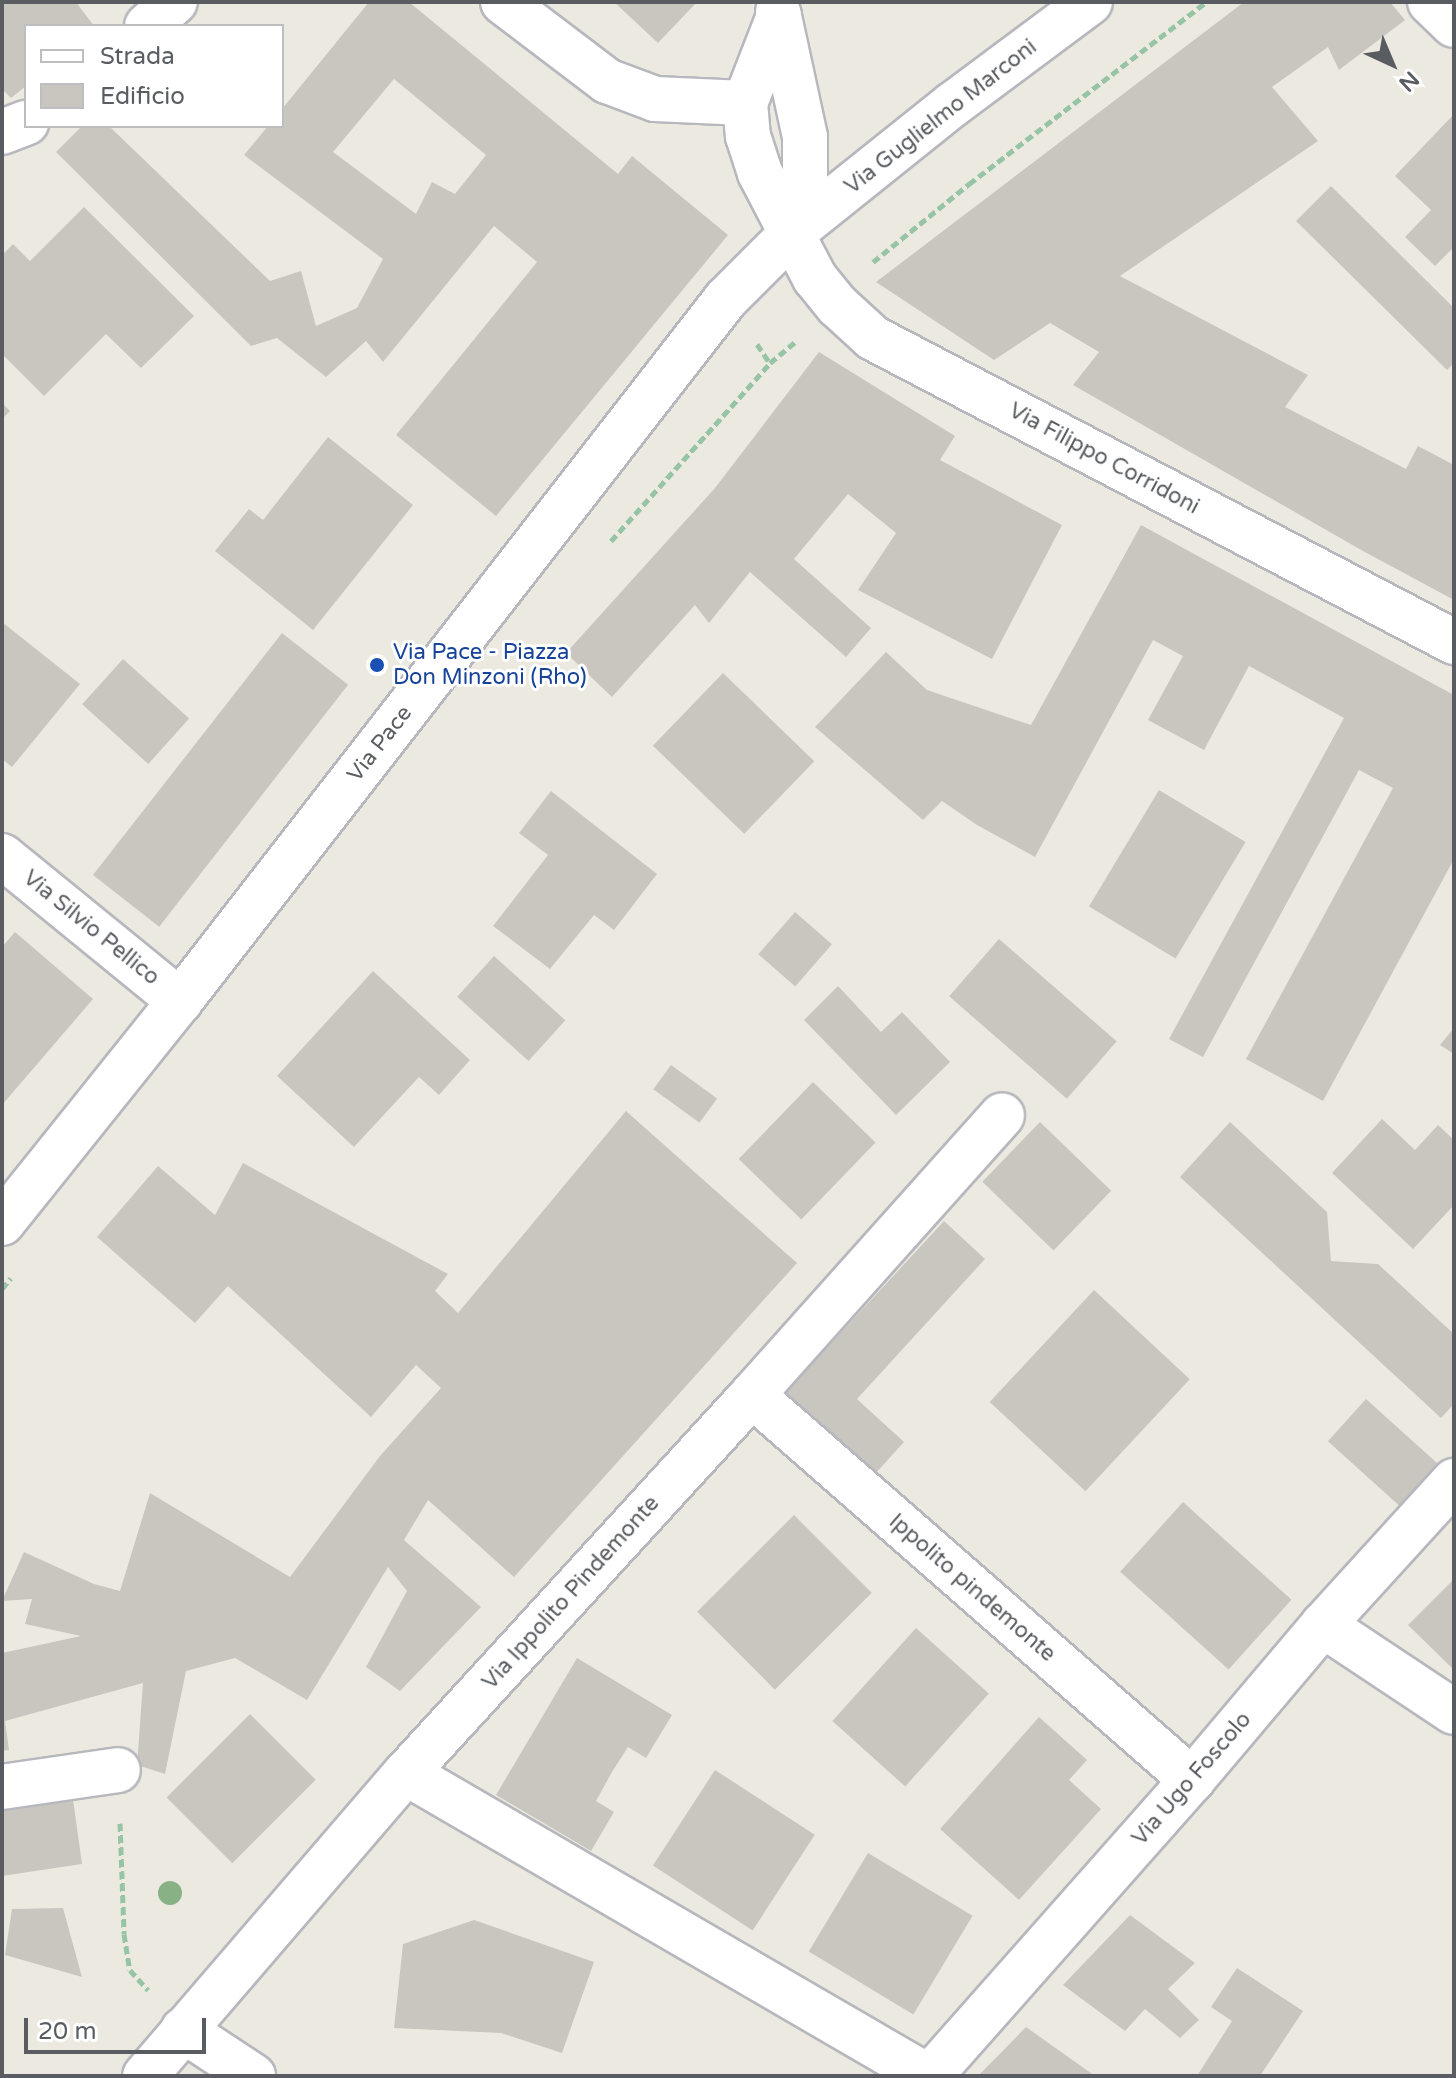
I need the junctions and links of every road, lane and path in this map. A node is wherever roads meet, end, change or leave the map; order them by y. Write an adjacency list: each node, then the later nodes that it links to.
1 (175, 2): 7 (street)
2 (503, 2): 9 (street)
3 (1090, 2): 12 (street, Via Guglielmo Marconi)
4 (1206, 2): 13 (path)
5 (1430, 2): 8 (street)
6 (778, 9): 9 (street); 12 (street)
7 (149, 24)
8 (1454, 25)
9 (745, 103): 12 (street, Via Filippo Corridoni)
10 (24, 124): 11 (street)
11 (2, 132)
12 (792, 233): 13 (street, Via Filippo Corridoni); 17 (street, Via Pace)
13 (838, 306): 14 (path); 15 (street, Via Filippo Corridoni)
14 (770, 363)
15 (1454, 642)
16 (2, 856): 17 (street, Via Silvio Pellico)
17 (180, 1001): 19 (street, Via Pace)
18 (1002, 1115): 20 (street, Via Ippolito Pindemonte)
19 (2, 1223)
20 (752, 1395): 25 (street, Via Ippolito Pindemonte); 26 (street, Ippolito pindemonte)
21 (1454, 1481): 22 (street, Via Ugo Foscolo)
22 (1323, 1625): 23 (street); 26 (street, Via Ugo Foscolo)
23 (1454, 1712)
24 (118, 1770): 27 (street); 28 (path)
25 (406, 1773): 28 (street, Via Ippolito Pindemonte); 31 (street)
26 (1192, 1780): 31 (street, Via Ugo Foscolo)
27 (2, 1787)
28 (183, 2030): 29 (street, Via Ippolito Pindemonte); 30 (street)
29 (145, 2076)
30 (253, 2076)
31 (928, 2076)

